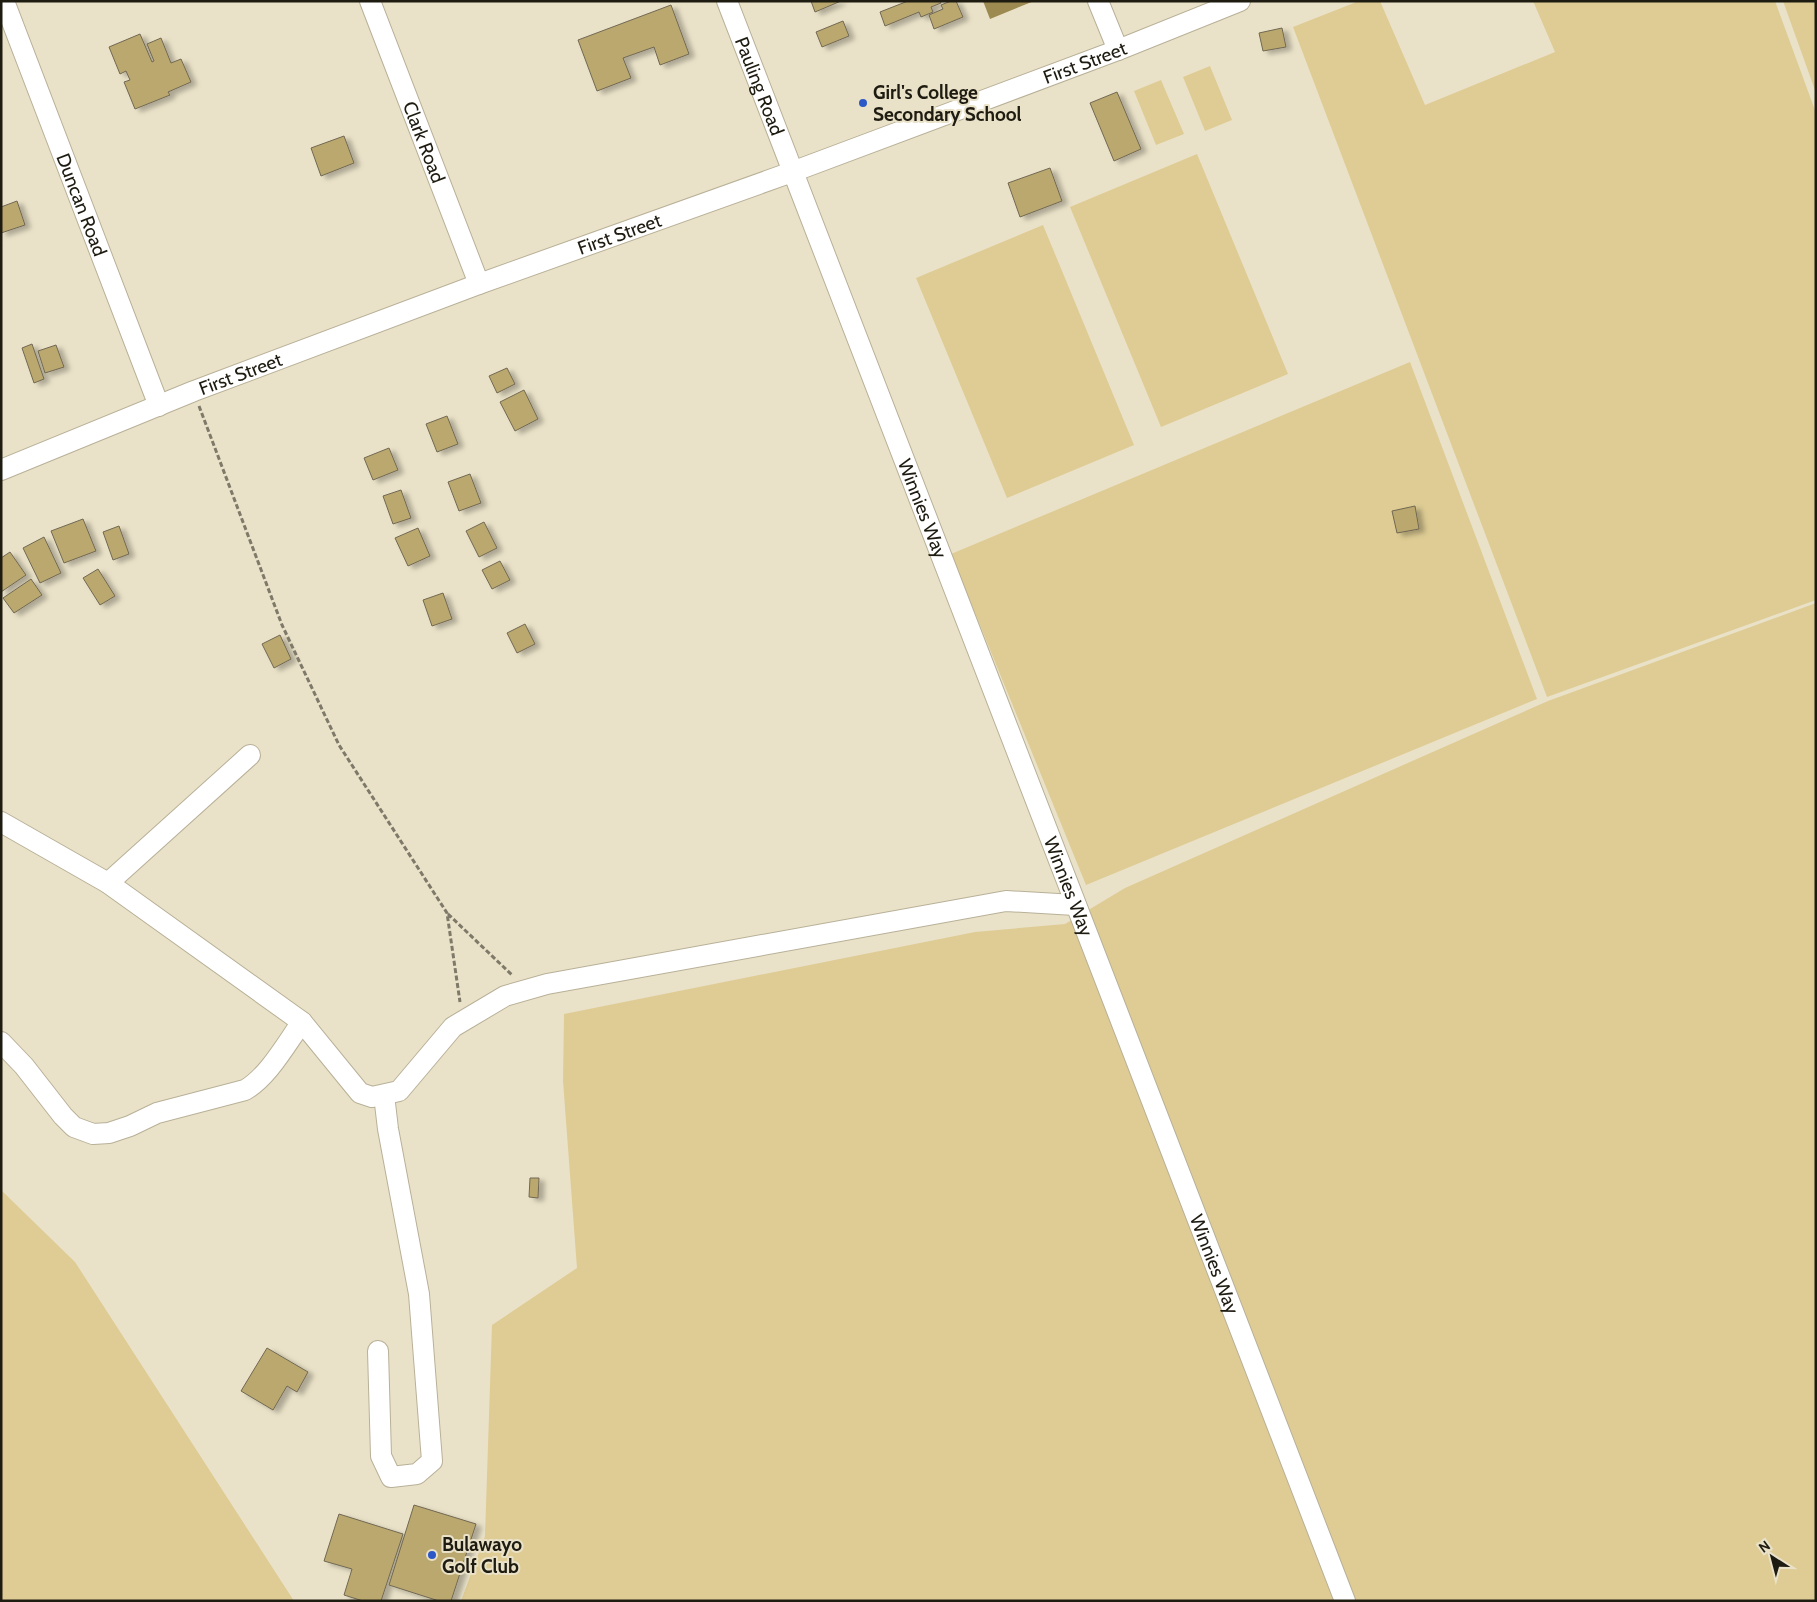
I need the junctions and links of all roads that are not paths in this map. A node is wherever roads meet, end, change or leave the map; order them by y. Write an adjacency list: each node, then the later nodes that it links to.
1 (4, 1): 9 (street, Duncan Road)
2 (370, 1): 8 (street, Clark Road)
3 (727, 1): 7 (street, Pauling Road)
4 (1098, 1): 6 (street)
5 (1240, 1): 6 (street, First Street)
6 (1118, 50): 7 (street, First Street)
7 (792, 172): 8 (street, First Street); 14 (street, Winnies Way)
8 (479, 284): 9 (street, First Street)
9 (159, 406): 10 (street, First Street)
10 (1, 470)
11 (250, 755): 13 (street)
12 (1, 822): 13 (street)
13 (108, 883): 15 (street)
14 (1075, 905): 17 (street); 19 (street, Winnies Way)
15 (302, 1022): 16 (street); 17 (street)
16 (1, 1042)
17 (384, 1095): 18 (street)
18 (378, 1351)
19 (1345, 1601)

